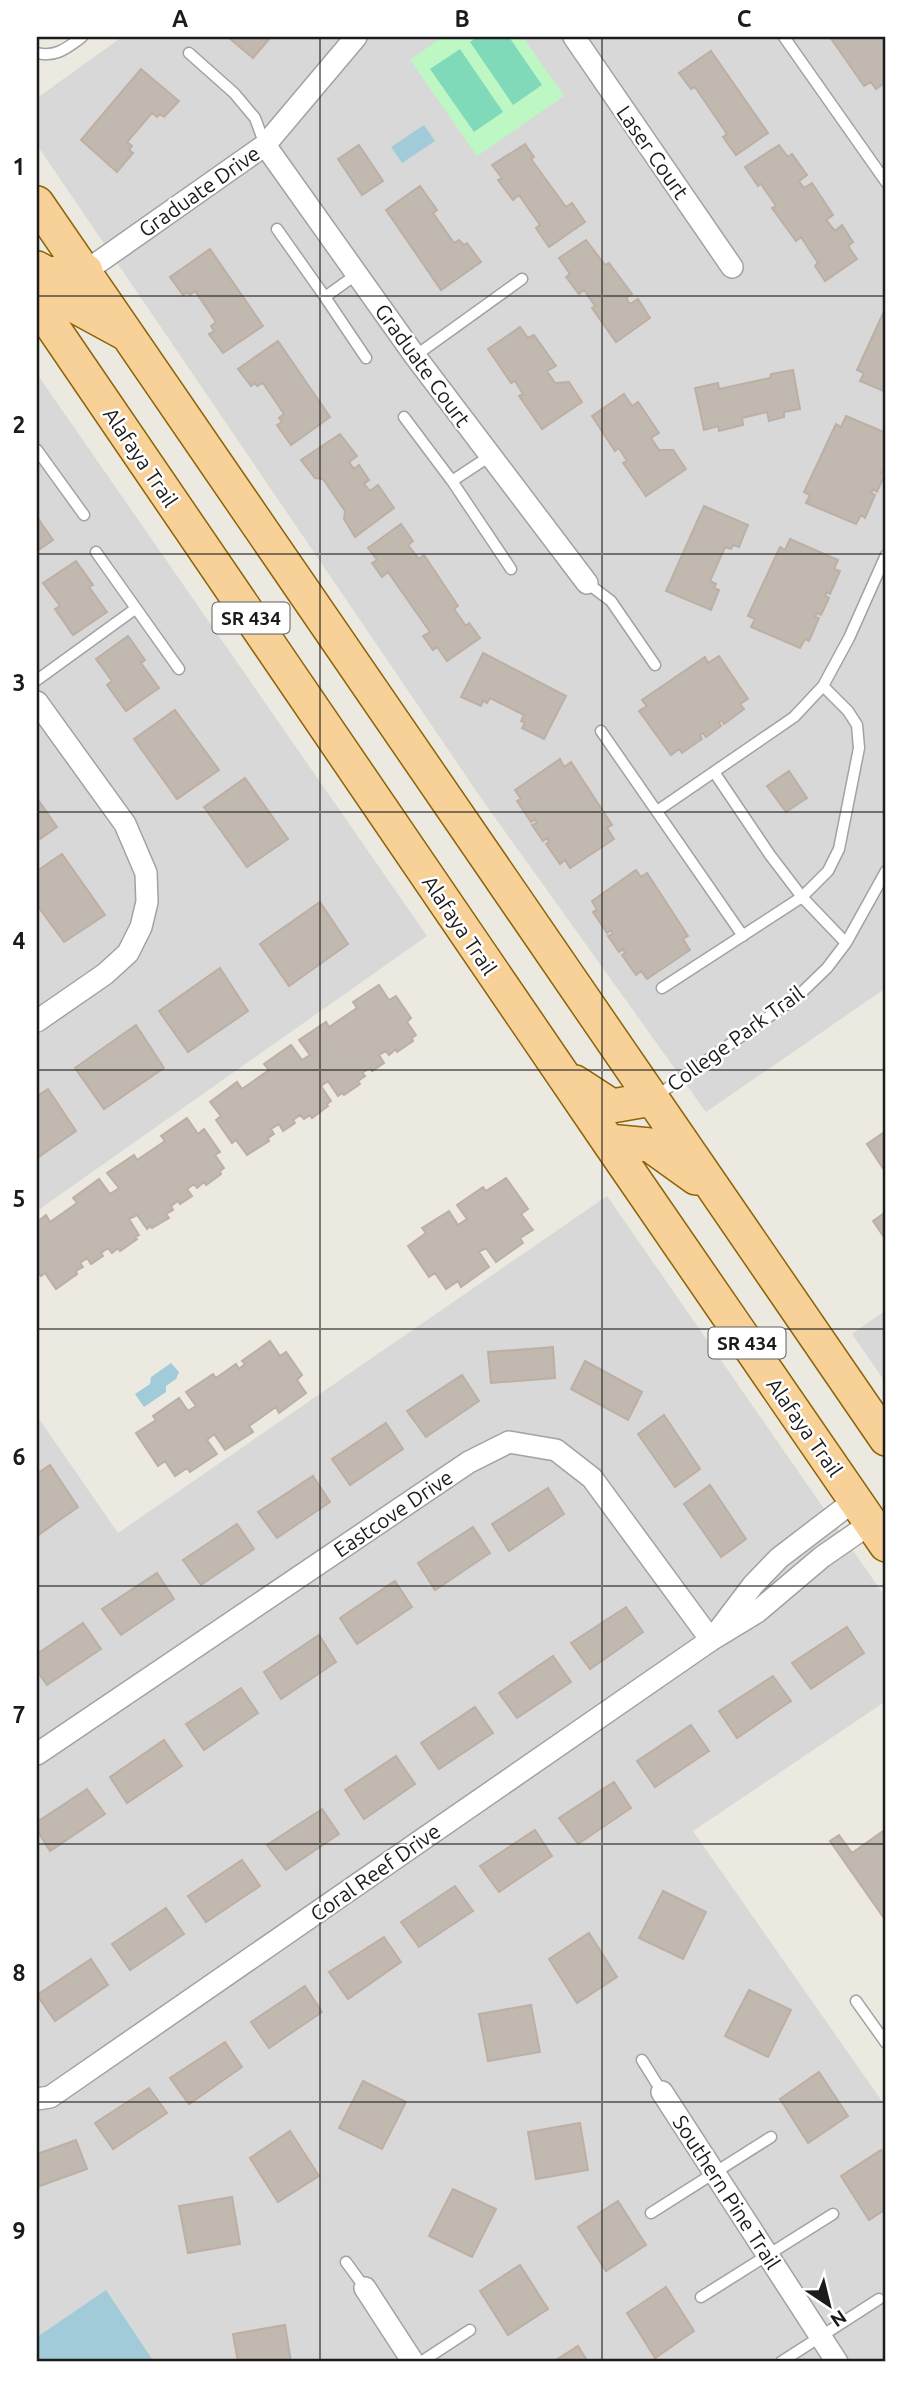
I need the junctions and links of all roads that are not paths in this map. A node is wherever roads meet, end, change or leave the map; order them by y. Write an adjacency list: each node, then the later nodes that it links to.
1 (82, 37): 6 (lane)
2 (356, 37): 7 (street, Graduate Drive)
3 (574, 37): 11 (street, Laser Court)
4 (784, 37): 8 (lane)
5 (189, 52): 7 (lane)
6 (37, 53)
7 (265, 145): 13 (street, Graduate Drive); 14 (street, Graduate Court)
8 (886, 182)
9 (37, 203): 13 (main road, SR 434)
10 (277, 229): 16 (lane)
11 (732, 267)
12 (37, 268): 13 (main road)
13 (86, 271): 18 (main road, SR 434)
14 (357, 274): 16 (lane); 19 (street, Graduate Court)
15 (522, 279): 19 (lane)
16 (325, 297): 20 (lane)
17 (37, 305): 18 (main road); 45 (main road, Alafaya Trail / SR 434)
18 (131, 337): 46 (main road, SR 434)
19 (415, 356): 23 (street, Graduate Court)
20 (366, 358)
21 (404, 417): 24 (lane)
22 (38, 454): 25 (lane)
23 (490, 456): 24 (lane); 29 (street, Graduate Court)
24 (452, 481): 28 (lane)
25 (85, 515)
26 (96, 552): 30 (lane)
27 (886, 555): 34 (lane)
28 (511, 569)
29 (587, 583): 31 (lane)
30 (135, 608): 32 (lane); 33 (lane)
31 (655, 665)
32 (179, 669)
33 (37, 680)
34 (823, 686): 37 (lane); 40 (lane)
35 (37, 702): 44 (street)
36 (601, 731): 38 (lane)
37 (714, 772): 38 (lane); 40 (lane)
38 (657, 811): 41 (lane)
39 (886, 871): 42 (lane, College Park Trail)
40 (802, 897): 41 (lane); 42 (lane)
41 (743, 936): 43 (lane)
42 (846, 943): 46 (lane, College Park Trail)
43 (662, 988)
44 (37, 1021)
45 (561, 1073): 46 (main road); 47 (main road, Alafaya Trail / SR 434)
46 (652, 1099): 48 (main road, SR 434)
47 (608, 1141): 48 (main road); 50 (main road, Alafaya Trail / SR 434)
48 (715, 1191): 49 (main road, SR 434)
49 (886, 1439)
50 (871, 1522): 51 (street, Coral Reef Drive)
51 (711, 1640): 52 (street, Eastcove Drive); 57 (street, Coral Reef Drive)
52 (37, 1754)
53 (856, 2001): 54 (lane)
54 (886, 2043)
55 (642, 2060): 56 (lane)
56 (662, 2092): 59 (street, Southern Pine Trail)
57 (37, 2099)
58 (771, 2137): 59 (lane)
59 (714, 2173): 60 (lane); 62 (street, Southern Pine Trail)
60 (651, 2213)
61 (833, 2214): 62 (lane)
62 (768, 2255): 65 (lane); 68 (street, Southern Pine Trail)
63 (346, 2262): 64 (lane)
64 (365, 2288): 69 (street)
65 (701, 2297)
66 (879, 2299): 68 (lane)
67 (470, 2330): 70 (lane)
68 (821, 2337): 71 (lane); 72 (street, Southern Pine Trail)
69 (413, 2362)
70 (421, 2362)
71 (780, 2362)
72 (837, 2362)

